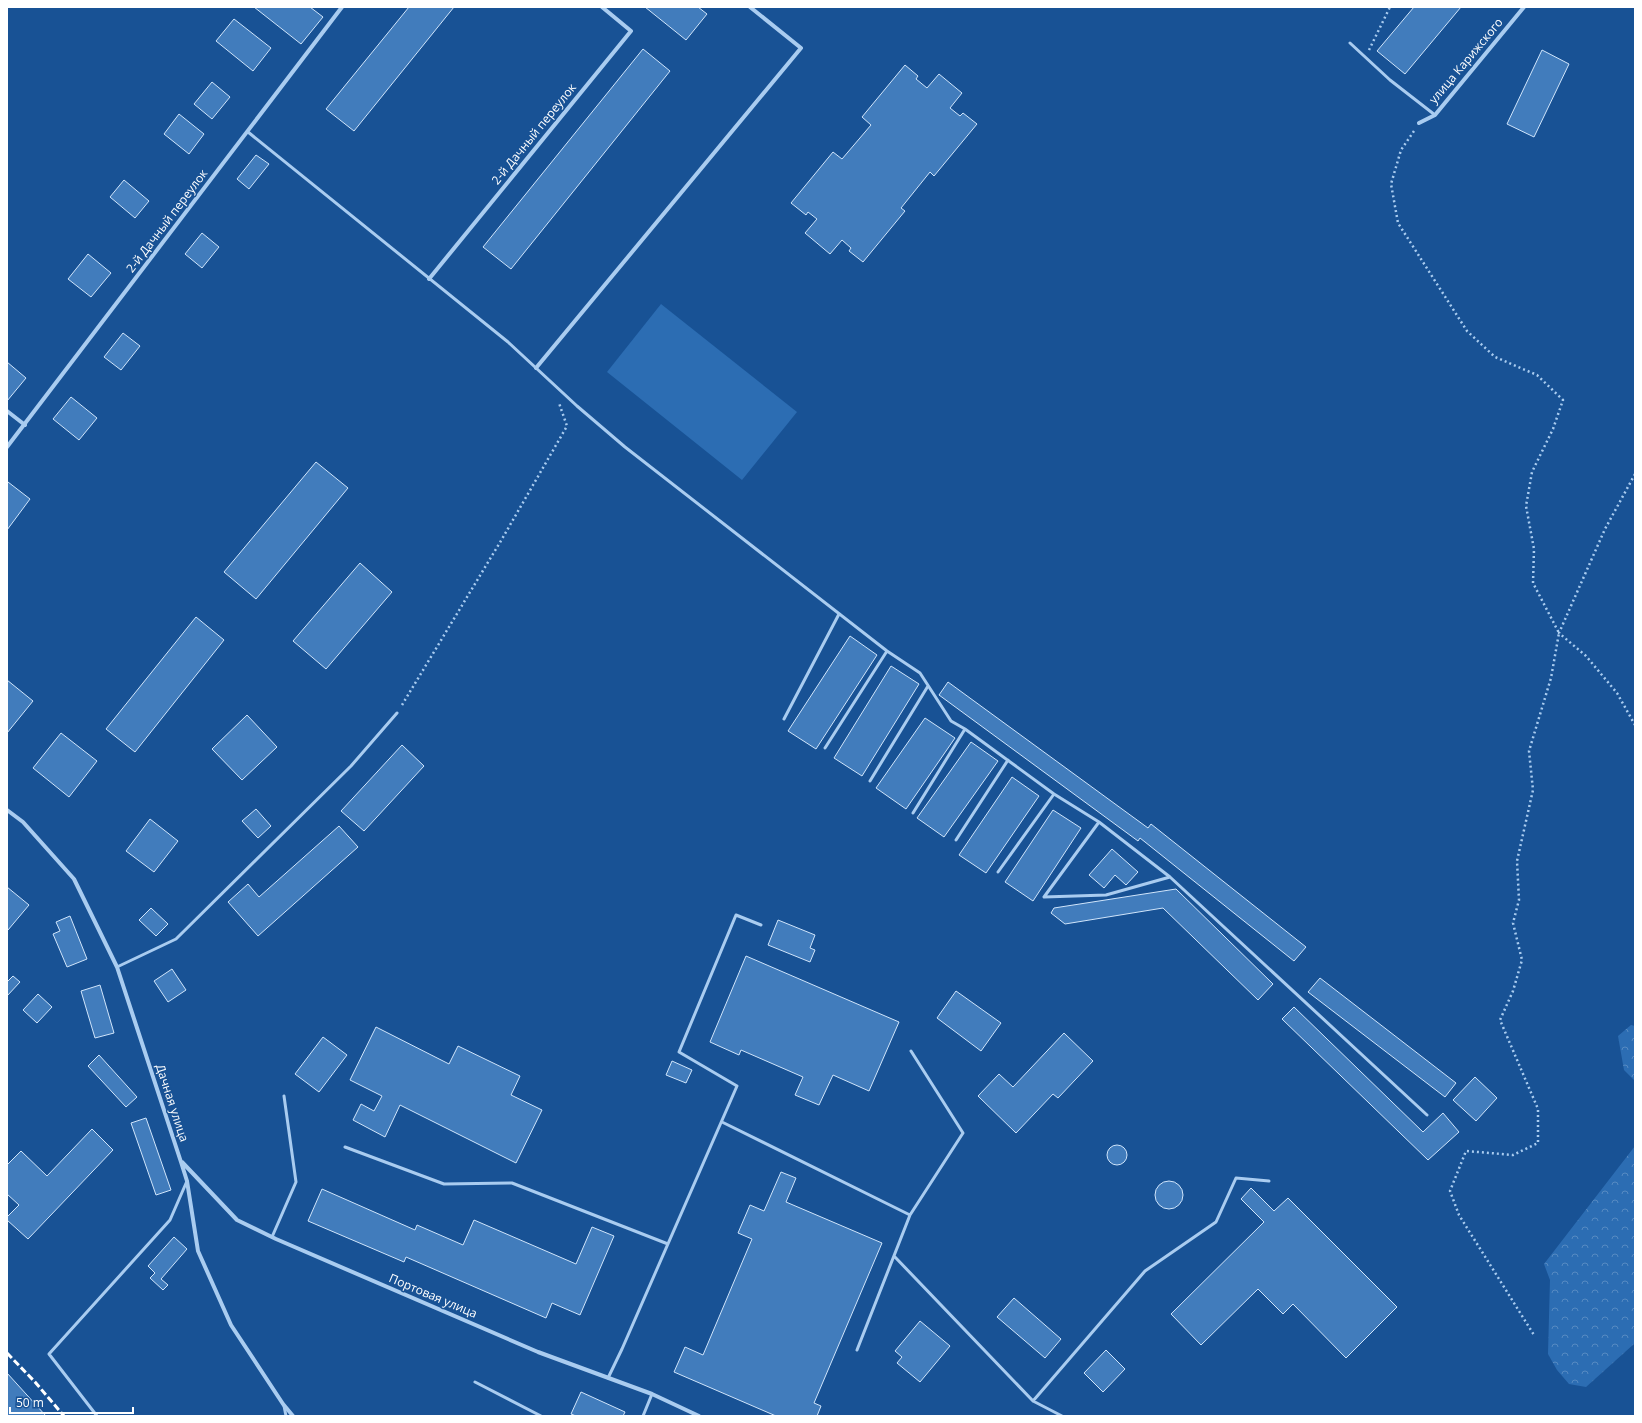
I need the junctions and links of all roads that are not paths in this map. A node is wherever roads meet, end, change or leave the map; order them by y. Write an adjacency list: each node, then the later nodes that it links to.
1 (342, 7): 8 (street, 2-й Дачный переулок)
2 (602, 7): 9 (street, 2-й Дачный переулок)
3 (750, 7): 10 (street)
4 (1524, 7): 6 (street, улица Карижского)
5 (1350, 43): 6 (lane)
6 (1434, 115): 7 (street, улица Карижского)
7 (1419, 123)
8 (248, 132): 9 (lane); 12 (street, 2-й Дачный переулок)
9 (429, 279): 10 (lane)
10 (536, 368): 14 (lane)
11 (7, 411): 12 (street)
12 (25, 425): 13 (street, 2-й Дачный переулок)
13 (7, 448)
14 (839, 614): 15 (lane); 18 (lane)
15 (886, 651): 16 (lane); 20 (lane)
16 (928, 686): 19 (lane); 22 (lane)
17 (397, 713): 31 (lane)
18 (784, 719)
19 (966, 729): 21 (lane); 25 (lane)
20 (825, 748)
21 (1008, 760): 23 (lane); 27 (lane)
22 (870, 781)
23 (1054, 794): 26 (lane); 28 (lane)
24 (7, 810): 31 (street, Дачная улица)
25 (913, 813)
26 (1099, 822): 29 (lane); 29 (lane)
27 (956, 840)
28 (998, 872)
29 (1170, 877): 34 (lane)
30 (761, 925): 35 (lane)
31 (117, 967): 37 (street, Дачная улица)
32 (910, 1051): 40 (lane)
33 (284, 1096): 41 (lane)
34 (1427, 1115)
35 (722, 1122): 40 (lane); 42 (lane)
36 (345, 1147): 42 (lane)
37 (181, 1162): 38 (street, Дачная улица); 41 (street, Портовая улица)
38 (187, 1181): 49 (street, Дачная улица); 50 (lane)
39 (1269, 1181): 48 (lane)
40 (910, 1215): 43 (lane)
41 (272, 1237): 45 (street, Портовая улица)
42 (668, 1244): 45 (lane)
43 (894, 1256): 44 (lane); 48 (lane)
44 (857, 1350)
45 (608, 1378): 47 (street, Портовая улица)
46 (475, 1382): 53 (lane)
47 (652, 1394): 54 (lane); 55 (street, Портовая улица)
48 (1033, 1401): 56 (lane)
49 (283, 1404): 51 (lane); 52 (street, Дачная улица)
50 (97, 1416)
51 (286, 1416)
52 (293, 1416)
53 (541, 1416)
54 (643, 1416)
55 (699, 1416)
56 (1062, 1416)

